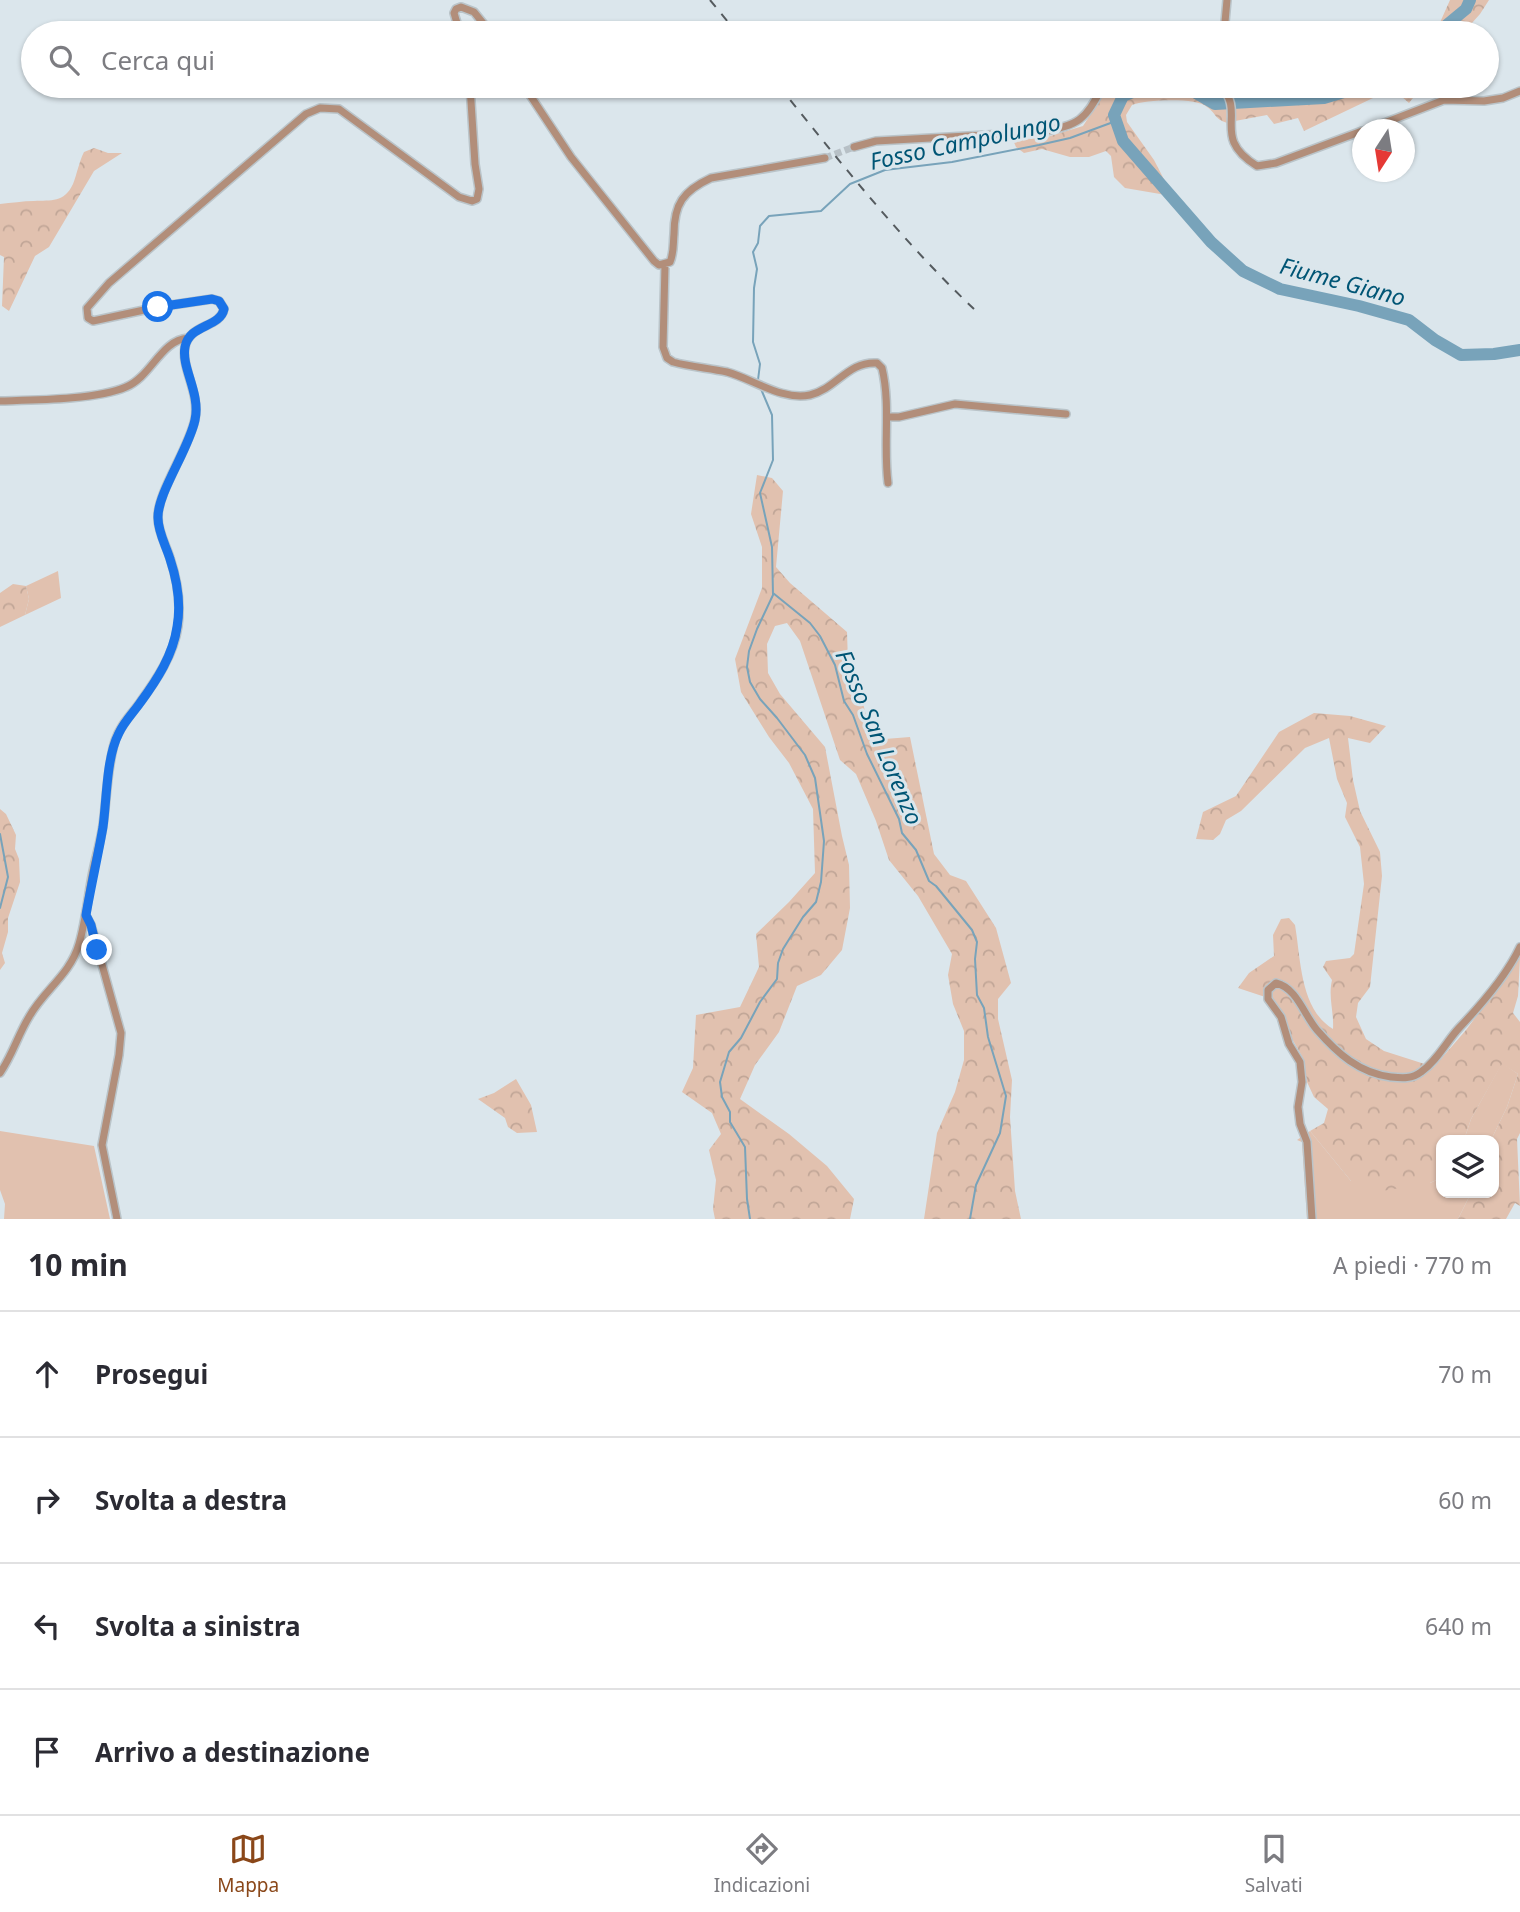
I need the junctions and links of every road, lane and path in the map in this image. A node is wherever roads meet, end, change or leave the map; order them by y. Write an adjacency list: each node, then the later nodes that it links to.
1 (1227, 0): 4 (street)
2 (456, 21): 3 (street)
3 (481, 21)
4 (1225, 21)
5 (1520, 91): 10 (street)
6 (471, 98): 15 (street)
7 (532, 98): 14 (street)
8 (1097, 98): 12 (street)
9 (1229, 98): 11 (street)
10 (1391, 119)
11 (1352, 134)
12 (853, 147)
13 (825, 158): 14 (street)
14 (665, 265): 18 (street)
15 (188, 338): 16 (street); 20 (street)
16 (0, 401)
17 (1066, 414): 18 (street)
18 (887, 417): 19 (street)
19 (888, 484)
20 (86, 915): 22 (street); 23 (street)
21 (1520, 947): 24 (street)
22 (0, 1073)
23 (117, 1219)
24 (1312, 1219)

